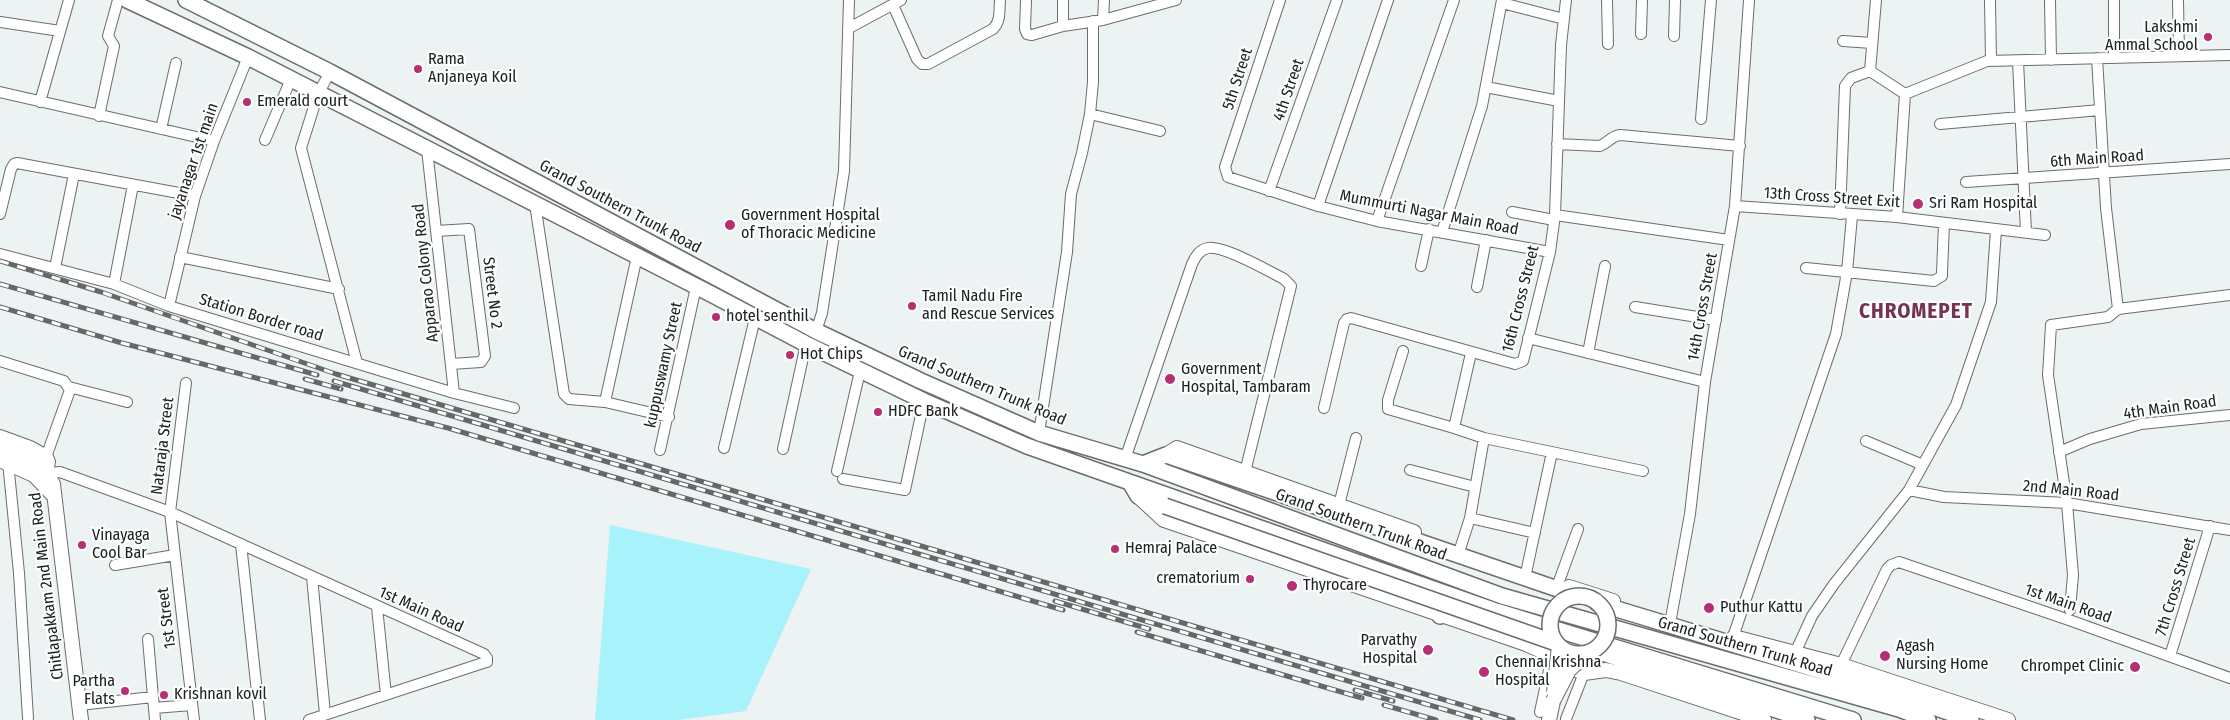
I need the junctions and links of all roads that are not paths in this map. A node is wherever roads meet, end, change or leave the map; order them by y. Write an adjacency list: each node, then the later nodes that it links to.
1 (69, 0): 34 (street)
2 (118, 0): 60 (street)
3 (127, 0): 42 (main road)
4 (186, 0): 50 (main road, Grand Southern Trunk Road)
5 (849, 0): 33 (street)
6 (1000, 0): 26 (street)
7 (1026, 0): 32 (street)
8 (1063, 0): 32 (street)
9 (1104, 0): 30 (street)
10 (1176, 0): 28 (street)
11 (1280, 0): 72 (street, 5th Street)
12 (1336, 0): 78 (street, 4th Street)
13 (1388, 0): 81 (street)
14 (1454, 0): 89 (street)
15 (1566, 0): 29 (street, 16th Cross Street)
16 (1607, 0): 39 (street)
17 (1642, 0): 35 (street)
18 (1675, 0): 36 (street)
19 (1711, 0): 62 (street)
20 (1749, 0): 69 (street, 14th Cross Street)
21 (1876, 0): 38 (street)
22 (1990, 0): 46 (street)
23 (2050, 0): 45 (street)
24 (2114, 0): 43 (street)
25 (2178, 0): 41 (street)
26 (897, 2): 33 (street)
27 (1502, 2): 29 (street); 94 (street)
28 (1156, 3): 30 (street)
29 (1564, 19): 56 (street, 16th Cross Street)
30 (1098, 21): 32 (street); 59 (street)
31 (0, 22): 34 (street)
32 (1063, 26)
33 (849, 28): 118 (street)
34 (60, 31): 57 (street)
35 (1641, 34)
36 (1674, 36)
37 (1843, 41): 38 (street)
38 (1872, 43): 49 (street)
39 (1608, 44)
40 (2230, 55): 41 (street)
41 (2179, 56): 43 (street)
42 (248, 57): 51 (main road); 67 (street, jayanagar 1st main)
43 (2114, 57): 44 (street)
44 (2097, 58): 45 (street); 58 (street)
45 (2051, 60): 47 (street)
46 (1991, 61): 47 (street); 55 (street)
47 (2018, 61): 61 (street)
48 (176, 63): 64 (street)
49 (1870, 71): 55 (street); 85 (street)
50 (330, 72): 54 (street); 118 (main road, Grand Southern Trunk Road)
51 (291, 79): 54 (main road); 66 (street)
52 (1491, 88): 56 (street)
53 (0, 92): 57 (street)
54 (318, 94): 70 (main road); 111 (street)
55 (1905, 94): 88 (street)
56 (1559, 101): 68 (street, 16th Cross Street)
57 (40, 102): 60 (street)
58 (2100, 110): 61 (street); 74 (street)
59 (1090, 114): 65 (street); 140 (street)
60 (99, 116): 64 (street)
61 (2020, 116): 63 (street); 75 (street)
62 (1701, 119)
63 (1940, 124)
64 (160, 129): 67 (street)
65 (1160, 131)
66 (265, 140)
67 (214, 141): 79 (street, jayanagar 1st main)
68 (1557, 144): 69 (street); 87 (street, 16th Cross Street)
69 (1740, 146): 82 (street, 14th Cross Street)
70 (427, 149): 80 (main road); 93 (street, Apparao Colony Road)
71 (2230, 164): 74 (street, 6th Main Road)
72 (1225, 167): 78 (street, Mummurti Nagar Main Road)
73 (74, 174): 77 (street); 84 (street); 105 (street)
74 (2104, 174): 75 (street, 6th Main Road); 115 (street)
75 (2023, 179): 76 (street, 6th Main Road); 95 (street)
76 (1966, 182)
77 (133, 186): 79 (street); 108 (street)
78 (1269, 191): 81 (street, Mummurti Nagar Main Road)
79 (195, 196): 102 (street, jayanagar 1st main)
80 (535, 204): 101 (main road); 134 (street)
81 (1318, 206): 89 (street, Mummurti Nagar Main Road)
82 (1735, 206): 85 (street, 13th Cross Street Exit); 98 (street, 14th Cross Street)
83 (1512, 212): 87 (street)
84 (0, 214)
85 (1840, 214): 86 (street, 13th Cross Street Exit)
86 (1852, 216): 88 (street, 13th Cross Street Exit); 107 (street)
87 (1554, 217): 98 (street); 99 (street, 16th Cross Street)
88 (1897, 218): 90 (street, 13th Cross Street Exit)
89 (1377, 221): 91 (street, Mummurti Nagar Main Road)
90 (1944, 223): 92 (street, 13th Cross Street Exit); 107 (street)
91 (1430, 229): 94 (street, Mummurti Nagar Main Road); 103 (street)
92 (1996, 230): 95 (street, 13th Cross Street Exit); 156 (street)
93 (436, 231): 126 (street, Apparao Colony Road); 126 (street, Street No 2)
94 (1442, 232): 97 (street, Mummurti Nagar Main Road)
95 (2026, 232): 96 (street, 13th Cross Street Exit)
96 (2045, 236)
97 (1486, 240): 99 (street, Mummurti Nagar Main Road); 109 (street)
98 (1729, 240): 117 (street, 14th Cross Street)
99 (1550, 252): 119 (street, 16th Cross Street)
100 (0, 254): 105 (street, Station Border road)
101 (637, 256): 110 (main road); 134 (street)
102 (180, 257): 111 (street); 113 (street, jayanagar 1st main)
103 (1422, 266)
104 (1605, 266): 123 (street)
105 (55, 268): 108 (street, Station Border road)
106 (1806, 268): 107 (street)
107 (1847, 272): 188 (street)
108 (114, 284): 113 (street, Station Border road)
109 (1478, 286)
110 (696, 287): 116 (main road); 138 (street, kuppuswamy Street)
111 (338, 290): 125 (street)
112 (2230, 295): 115 (street)
113 (168, 306): 125 (street, Station Border road)
114 (1635, 307): 117 (street)
115 (2118, 309): 150 (street)
116 (755, 318): 120 (main road); 145 (street)
117 (1716, 320): 128 (street, 14th Cross Street)
118 (816, 331): 140 (main road, Grand Southern Trunk Road)
119 (1528, 338): 122 (street, 16th Cross Street); 123 (street)
120 (806, 344): 127 (main road); 147 (street)
121 (1403, 351): 139 (street)
122 (1471, 353): 136 (street, 16th Cross Street); 139 (street)
123 (1588, 353): 128 (street)
124 (0, 361): 130 (street)
125 (356, 363): 131 (street, Station Border road)
126 (451, 364): 131 (street, Apparao Colony Road)
127 (860, 371): 132 (main road); 132 (street)
128 (1705, 382): 187 (street, 14th Cross Street)
129 (186, 384): 168 (street, Nataraja Street)
130 (69, 387): 133 (street); 151 (street)
131 (454, 393): 135 (street, Station Border road)
132 (924, 401): 161 (main road)
133 (127, 402)
134 (605, 402): 138 (street)
135 (514, 408)
136 (1324, 408)
137 (2230, 415): 150 (street, 4th Main Road)
138 (669, 417): 148 (street, kuppuswamy Street)
139 (1454, 428): 143 (street)
140 (1039, 433): 153 (main road, Grand Southern Trunk Road)
141 (0, 437): 151 (street)
142 (1356, 438): 167 (street)
143 (1484, 438): 149 (street); 162 (street)
144 (1866, 441): 156 (street)
145 (724, 448)
146 (0, 449): 158 (street, Chitlapakkam 2nd Main Road)
147 (783, 449)
148 (660, 450)
149 (1552, 452): 160 (street); 173 (street)
150 (2059, 452): 166 (street)
151 (46, 457): 158 (street)
152 (1171, 457): 155 (main road); 159 (street); 182 (main road)
153 (1125, 459): 155 (main road, Grand Southern Trunk Road); 159 (street)
154 (4, 461): 164 (street); 206 (street)
155 (1143, 464): 216 (main road, Grand Southern Trunk Road)
156 (1923, 465): 163 (street)
157 (1410, 470): 162 (street)
158 (47, 472): 164 (street, Chitlapakkam 2nd Main Road); 168 (street, 1st Main Road)
159 (1245, 472): 167 (street)
160 (1643, 472)
161 (1131, 483): 165 (main road); 181 (main road)
162 (1475, 487): 169 (street)
163 (1909, 490): 166 (street, 2nd Main Road); 192 (street)
164 (54, 495): 201 (street, Chitlapakkam 2nd Main Road)
165 (1138, 496): 186 (street); 190 (main road, bridge)
166 (2067, 503): 170 (street, 2nd Main Road); 185 (street)
167 (1338, 505): 175 (street)
168 (170, 512): 174 (street, 1st Main Road); 176 (street, 1st Street)
169 (1470, 518): 173 (street); 175 (street)
170 (2210, 526): 172 (street, 2nd Main Road); 193 (street, 7th Cross Street)
171 (1578, 529): 180 (street)
172 (2230, 530)
173 (1535, 533): 178 (street)
174 (240, 544): 179 (street, 1st Main Road); 210 (street)
175 (1460, 549): 178 (street)
176 (174, 555): 177 (street); 202 (street, 1st Street)
177 (115, 565)
178 (1526, 572): 180 (street)
179 (312, 577): 184 (street, 1st Main Road); 204 (street)
180 (1558, 584): 187 (street)
181 (1447, 594): 186 (main road); 215 (main road)
182 (1578, 596): 183 (main road, bridge); 190 (main road, bridge)
183 (1597, 603): 191 (main road, bridge); 217 (main road)
184 (377, 607): 198 (street); 198 (street, 1st Main Road)
185 (2070, 610)
186 (1440, 616): 194 (street)
187 (1671, 618): 188 (street)
188 (1733, 637): 192 (street)
189 (148, 639): 199 (street)
190 (1558, 645): 191 (main road, bridge); 200 (street, bridge)
191 (1590, 651): 200 (street, bridge); 214 (main road)
192 (1795, 653): 195 (street)
193 (2170, 656): 195 (street, 1st Main Road); 197 (street, 1st Main Road)
194 (1549, 660): 196 (street); 205 (street)
195 (1841, 665): 218 (street)
196 (1584, 673): 212 (street); 213 (street)
197 (2230, 678)
198 (386, 695): 204 (street)
199 (153, 697): 201 (street); 203 (street)
200 (1552, 701): 205 (street)
201 (79, 705): 207 (street, Chitlapakkam 2nd Main Road)
202 (192, 705): 203 (street); 209 (street, 1st Street)
203 (154, 708): 208 (street)
204 (325, 714): 211 (street)
205 (1544, 716)
206 (28, 718)
207 (81, 720)
208 (155, 720)
209 (194, 720)
210 (260, 720)
211 (309, 720)
212 (1566, 720)
213 (1764, 720)
214 (1807, 720)
215 (1853, 720)
216 (1928, 720)
217 (1971, 720)
218 (2008, 720)

